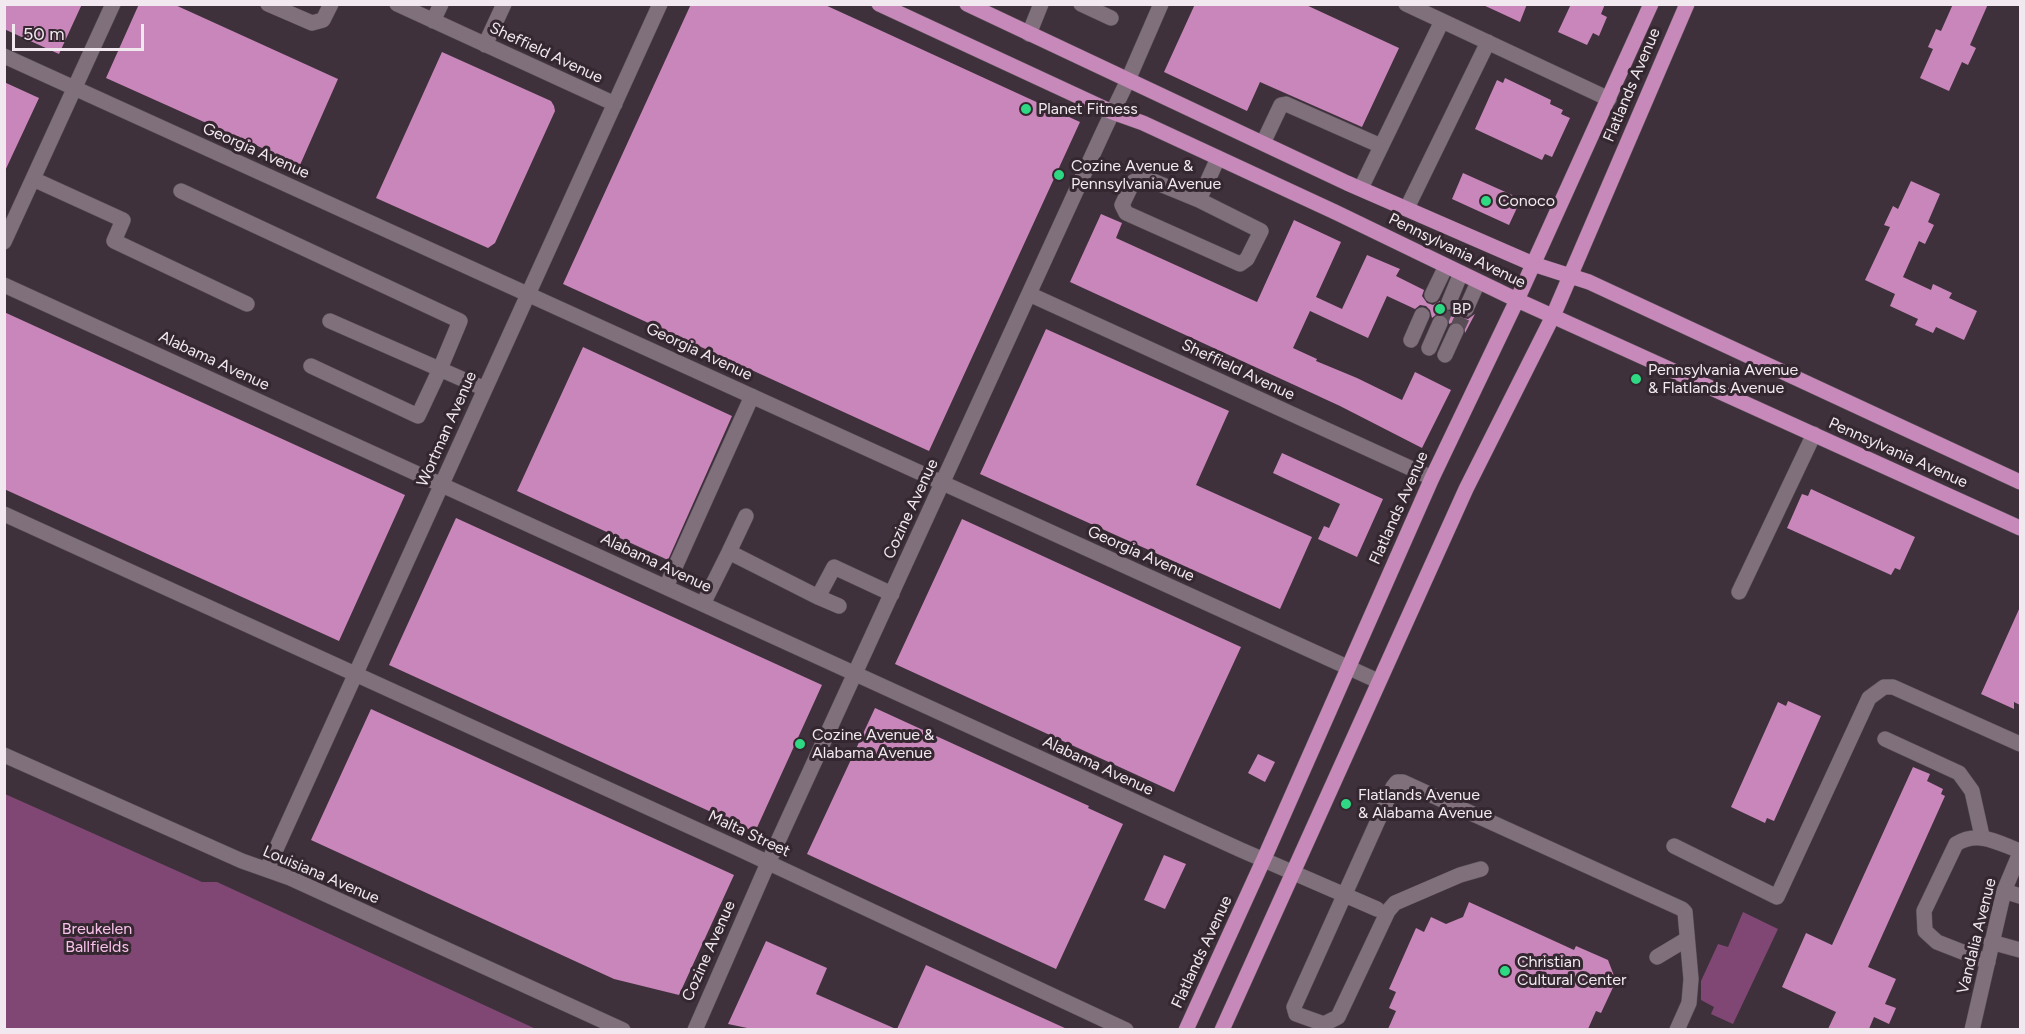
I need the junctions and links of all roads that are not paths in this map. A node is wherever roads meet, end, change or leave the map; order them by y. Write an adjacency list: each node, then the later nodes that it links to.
1 (112, 4): 24 (street)
2 (268, 4): 3 (street)
3 (331, 4)
4 (397, 4): 17 (street, Sheffield Avenue)
5 (441, 4): 17 (street)
6 (504, 4): 21 (street)
7 (660, 4): 26 (street, Wortman Avenue)
8 (879, 4): 27 (main road, Pennsylvania Avenue)
9 (967, 4): 19 (main road, Pennsylvania Avenue)
10 (1041, 4): 19 (street)
11 (1081, 4): 16 (street)
12 (1161, 4): 23 (street, Cozine Avenue)
13 (1406, 4): 18 (street)
14 (1652, 4): 25 (main road, Flatlands Avenue)
15 (1686, 4): 40 (main road, Flatlands Avenue)
16 (1111, 18)
17 (433, 21): 21 (street, Sheffield Avenue)
18 (1442, 21): 20 (street); 29 (street)
19 (1029, 34): 23 (main road, Pennsylvania Avenue)
20 (1488, 42): 25 (street); 35 (street)
21 (485, 45): 26 (street, Sheffield Avenue)
22 (4, 56): 24 (street, Georgia Avenue)
23 (1128, 80): 27 (street, Cozine Avenue); 28 (main road, Pennsylvania Avenue)
24 (75, 88): 31 (street); 43 (street, Georgia Avenue)
25 (1609, 99): 37 (main road, Flatlands Avenue)
26 (615, 104): 43 (street, Wortman Avenue)
27 (1112, 112): 30 (main road, Pennsylvania Avenue); 44 (street, Cozine Avenue)
28 (1263, 143): 29 (street); 32 (main road, Pennsylvania Avenue)
29 (1381, 146): 32 (street)
30 (1218, 158): 34 (street); 38 (main road, Pennsylvania Avenue)
31 (33, 179): 36 (street); 48 (street)
32 (1361, 189): 35 (main road, Pennsylvania Avenue)
33 (181, 191): 59 (street)
34 (1199, 200): 34 (street)
35 (1407, 208): 37 (main road, Pennsylvania Avenue)
36 (4, 242)
37 (1533, 264): 40 (main road, Pennsylvania Avenue); 46 (main road, Flatlands Avenue)
38 (1446, 266): 39 (main road, Pennsylvania Avenue); 45 (street)
39 (1461, 273): 41 (main road, Pennsylvania Avenue); 47 (street)
40 (1571, 276): 51 (main road, Flatlands Avenue); 64 (main road, Pennsylvania Avenue)
41 (1478, 282): 46 (main road, Pennsylvania Avenue); 49 (street)
42 (4, 285): 66 (street, Alabama Avenue)
43 (529, 294): 60 (street, Wortman Avenue); 61 (street, Georgia Avenue)
44 (1029, 294): 63 (street, Sheffield Avenue); 65 (street, Cozine Avenue)
45 (1432, 295)
46 (1517, 300): 51 (main road, Pennsylvania Avenue); 63 (main road, Flatlands Avenue)
47 (1449, 302)
48 (247, 304)
49 (1466, 309)
50 (1422, 315): 55 (street)
51 (1553, 316): 62 (main road, Pennsylvania Avenue); 80 (main road, Flatlands Avenue)
52 (330, 321): 59 (street)
53 (1440, 323): 56 (street)
54 (1456, 331): 57 (street)
55 (1411, 340)
56 (1429, 348)
57 (1445, 355)
58 (311, 366): 59 (street)
59 (440, 369): 60 (street)
60 (485, 389): 66 (street, Wortman Avenue)
61 (752, 396): 65 (street, Georgia Avenue); 71 (street)
62 (1814, 434): 69 (main road, Pennsylvania Avenue); 72 (street)
63 (1432, 478): 77 (main road, Flatlands Avenue)
64 (2020, 482)
65 (942, 483): 73 (street, Cozine Avenue); 77 (street, Georgia Avenue)
66 (442, 484): 71 (street, Alabama Avenue); 78 (street, Wortman Avenue)
67 (4, 514): 78 (street, Malta Street)
68 (746, 516): 70 (street)
69 (2020, 528)
70 (729, 552): 74 (street); 75 (street)
71 (666, 587): 75 (street, Alabama Avenue)
72 (1739, 592)
73 (892, 594): 74 (street); 79 (street, Cozine Avenue)
74 (818, 597): 76 (street)
75 (703, 604): 79 (street, Alabama Avenue)
76 (839, 606)
77 (1347, 668): 80 (street, Georgia Avenue); 87 (main road, Flatlands Avenue)
78 (355, 673): 88 (street, Malta Street); 89 (street, Wortman Avenue)
79 (855, 674): 87 (street, Alabama Avenue); 88 (street, Cozine Avenue)
80 (1378, 681): 91 (main road, Flatlands Avenue)
81 (1885, 739): 84 (street)
82 (2020, 744): 85 (street)
83 (4, 755): 89 (street, Louisiana Avenue)
84 (1982, 836): 86 (street); 100 (street)
85 (1674, 846)
86 (2020, 852): 92 (street, Vandalia Avenue)
87 (1263, 861): 91 (street, Alabama Avenue); 104 (main road, Flatlands Avenue)
88 (768, 863): 102 (street, Cozine Avenue); 103 (street, Malta Street)
89 (267, 869): 101 (street, Louisiana Avenue)
90 (1481, 869): 93 (street)
91 (1293, 874): 93 (street, Alabama Avenue); 105 (main road, Flatlands Avenue)
92 (2004, 891): 94 (street); 97 (street, Vandalia Avenue)
93 (1344, 895): 95 (street, Alabama Avenue); 96 (street)
94 (2020, 896)
95 (1377, 909)
96 (1687, 939): 99 (street); 106 (street)
97 (1991, 942): 98 (street); 100 (street, Vandalia Avenue)
98 (2020, 950)
99 (1657, 957)
100 (1988, 962): 107 (street, Vandalia Avenue)
101 (623, 1029)
102 (695, 1029)
103 (1126, 1029)
104 (1186, 1029)
105 (1222, 1029)
106 (1677, 1029)
107 (1972, 1029)

